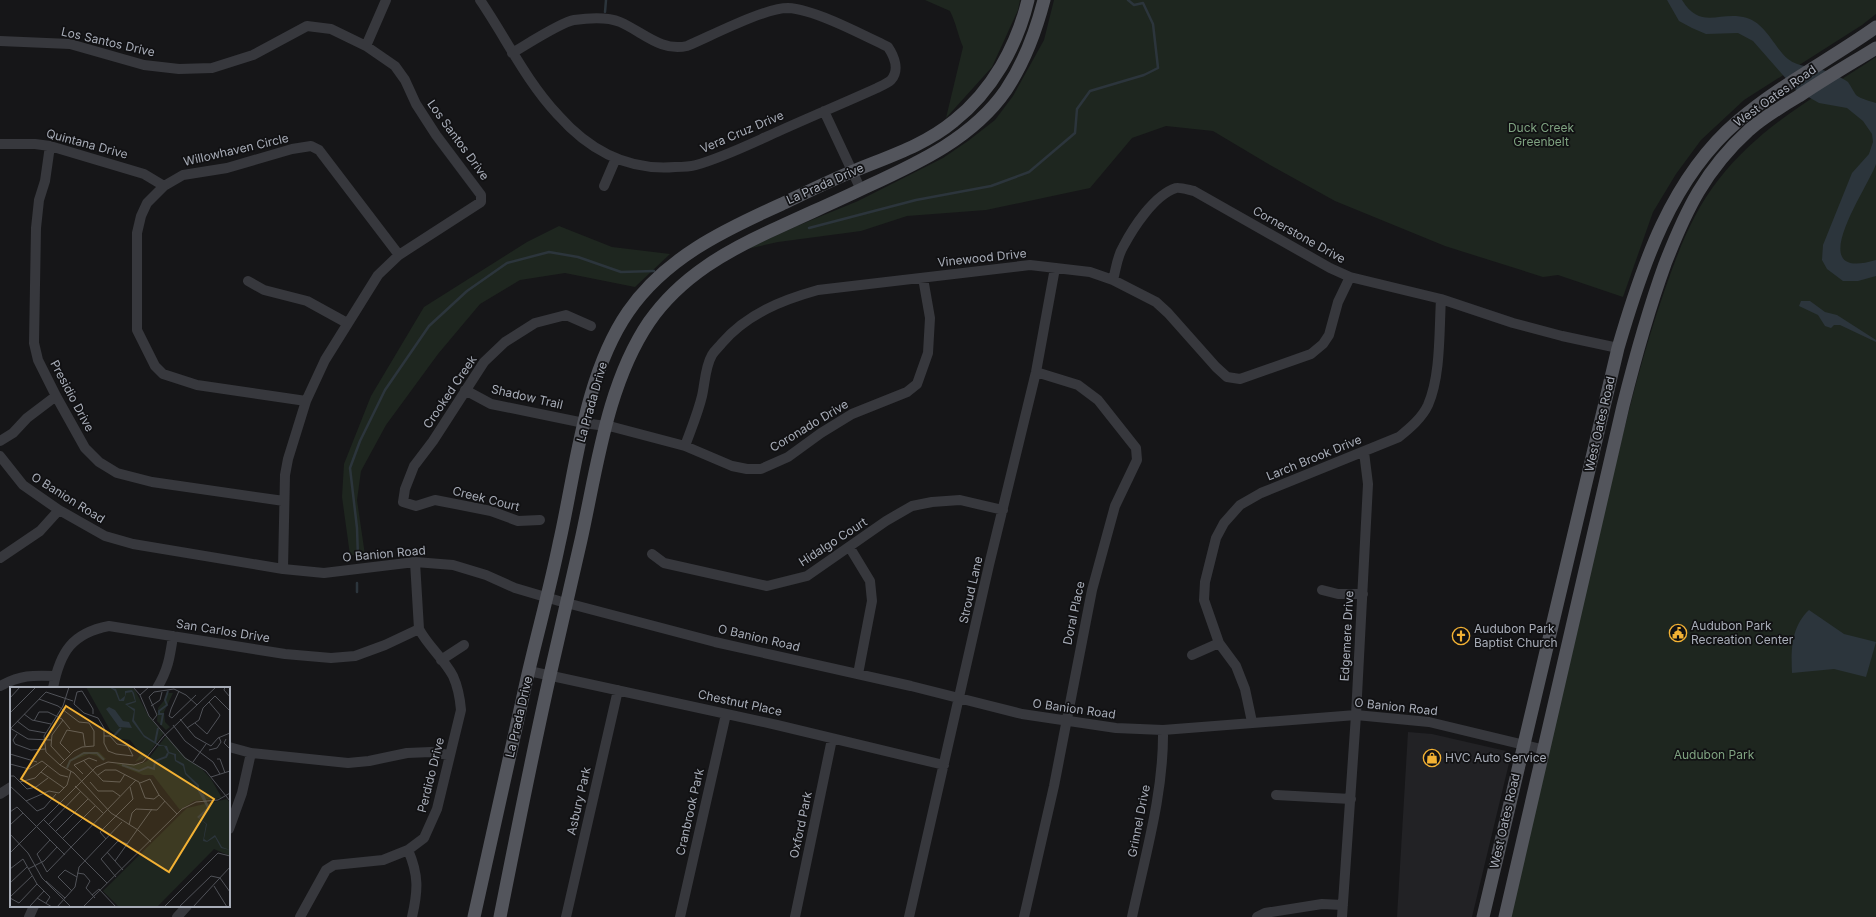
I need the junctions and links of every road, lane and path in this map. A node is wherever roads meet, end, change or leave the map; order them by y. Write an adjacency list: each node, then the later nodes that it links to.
1 (386, 0): 7 (street)
2 (480, 0): 9 (street, Vera Cruz Drive)
3 (1028, 0): 14 (main road, La Prada Drive)
4 (1044, 0): 17 (main road, La Prada Drive)
5 (1872, 30): 28 (main road, West Oates Road)
6 (0, 41): 7 (street, Los Santos Drive)
7 (366, 46): 18 (street, Los Santos Drive)
8 (1876, 48): 27 (main road, West Oates Road)
9 (512, 52): 10 (street, Vera Cruz Drive); 13 (street, Vera Cruz Drive)
10 (824, 111): 13 (street, Vera Cruz Drive); 14 (street)
11 (0, 144): 12 (street, Quintana Drive)
12 (50, 146): 15 (street, Quintana Drive); 31 (street, Presidio Drive)
13 (616, 158): 16 (street)
14 (852, 171): 17 (street); 34 (main road, La Prada Drive)
15 (164, 186): 18 (street, Willowhaven Circle); 32 (street, Willowhaven Circle)
16 (604, 186)
17 (861, 190): 35 (main road, La Prada Drive)
18 (399, 255): 25 (street)
19 (1055, 268): 21 (street, Vinewood Drive); 22 (street, Vinewood Drive); 29 (street, Stroud Lane)
20 (1350, 277): 22 (street, Cornerstone Drive); 22 (street, Vinewood Drive); 24 (street, Cornerstone Drive)
21 (923, 278): 37 (street, Vinewood Drive); 37 (street, Coronado Drive)
22 (1113, 280)
23 (248, 281): 25 (street)
24 (1441, 299): 28 (street, Cornerstone Drive); 38 (street, Larch Brook Drive)
25 (347, 323): 32 (street)
26 (591, 326): 30 (street, Crooked Creek)
27 (1643, 326): 28 (main road); 33 (main road, West Oates Road)
28 (1618, 348): 33 (main road); 75 (main road, West Oates Road)
29 (1036, 372): 43 (street, Stroud Lane); 71 (street, Doral Place)
30 (465, 390): 34 (street, Shadow Trail); 41 (street, Crooked Creek)
31 (56, 396): 36 (street); 40 (street, Presidio Drive)
32 (306, 401): 40 (street)
33 (1622, 406): 77 (main road, West Oates Road)
34 (584, 423): 35 (street, Coronado Drive); 52 (main road, La Prada Drive)
35 (606, 426): 37 (street, Coronado Drive); 53 (main road, La Prada Drive)
36 (0, 441)
37 (685, 446)
38 (1364, 452): 51 (street, Edgemere Drive); 56 (street, Larch Brook Drive)
39 (0, 456): 42 (street, O Banion Road)
40 (284, 501): 49 (street)
41 (403, 502): 44 (street, Creek Court)
42 (59, 510): 47 (street); 49 (street, O Banion Road)
43 (1003, 510): 45 (street, Hidalgo Court); 68 (street, Stroud Lane)
44 (540, 520)
45 (850, 548): 46 (street, Hidalgo Court); 62 (street)
46 (652, 554)
47 (0, 558)
48 (416, 562): 49 (street, O Banion Road); 52 (street, O Banion Road); 54 (street)
49 (283, 569)
50 (1322, 590): 51 (street)
51 (1363, 594): 70 (street, Edgemere Drive)
52 (547, 598): 53 (street, O Banion Road); 60 (main road, La Prada Drive)
53 (566, 603): 61 (main road, La Prada Drive); 62 (street, O Banion Road)
54 (419, 629): 55 (street, San Carlos Drive); 59 (street, Perdido Drive)
55 (173, 636): 63 (street, San Carlos Drive); 66 (street)
56 (1219, 644): 58 (street); 72 (street, Larch Brook Drive)
57 (464, 645): 59 (street)
58 (1192, 655)
59 (441, 660): 79 (street, Perdido Drive)
60 (529, 671): 61 (street, Chestnut Place); 95 (main road, La Prada Drive)
61 (550, 674): 67 (street, Chestnut Place); 96 (main road, La Prada Drive)
62 (858, 674): 68 (street, O Banion Road)
63 (55, 676): 64 (street); 65 (street, San Carlos Drive)
64 (0, 686)
65 (53, 687)
66 (158, 687)
67 (618, 690): 69 (street, Chestnut Place); 97 (street, Asbury Park)
68 (959, 698): 71 (street, O Banion Road); 80 (street, Stroud Lane)
69 (726, 714): 74 (street, Chestnut Place); 98 (street, Cranbrook Park)
70 (1356, 715): 72 (street, O Banion Road); 75 (street, O Banion Road); 84 (street, Edgemere Drive)
71 (1065, 721): 73 (street, O Banion Road); 101 (street, Doral Place)
72 (1252, 722): 73 (street, O Banion Road)
73 (1163, 730): 102 (street, Grinnel Drive)
74 (832, 739): 80 (street, Chestnut Place); 99 (street, Oxford Park)
75 (1523, 745): 77 (street, O Banion Road); 90 (main road, West Oates Road)
76 (230, 747): 78 (street)
77 (1545, 750): 105 (main road, West Oates Road)
78 (251, 753): 79 (street); 85 (street)
79 (449, 755): 86 (street, Perdido Drive)
80 (944, 765): 100 (street, Stroud Lane)
81 (10, 788): 82 (street)
82 (0, 794)
83 (1276, 794): 84 (street)
84 (1351, 799): 87 (street, Edgemere Drive)
85 (230, 826)
86 (408, 850): 93 (street, Perdido Drive); 94 (street)
87 (1344, 905): 103 (street); 104 (street, Edgemere Drive)
88 (34, 907): 91 (street)
89 (186, 907): 92 (street)
90 (1484, 913): 105 (main road)
91 (29, 917)
92 (177, 917)
93 (300, 917)
94 (412, 917)
95 (474, 917)
96 (500, 917)
97 (566, 917)
98 (680, 917)
99 (795, 917)
100 (910, 917)
101 (1024, 917)
102 (1132, 917)
103 (1257, 917)
104 (1342, 917)
105 (1504, 917)

